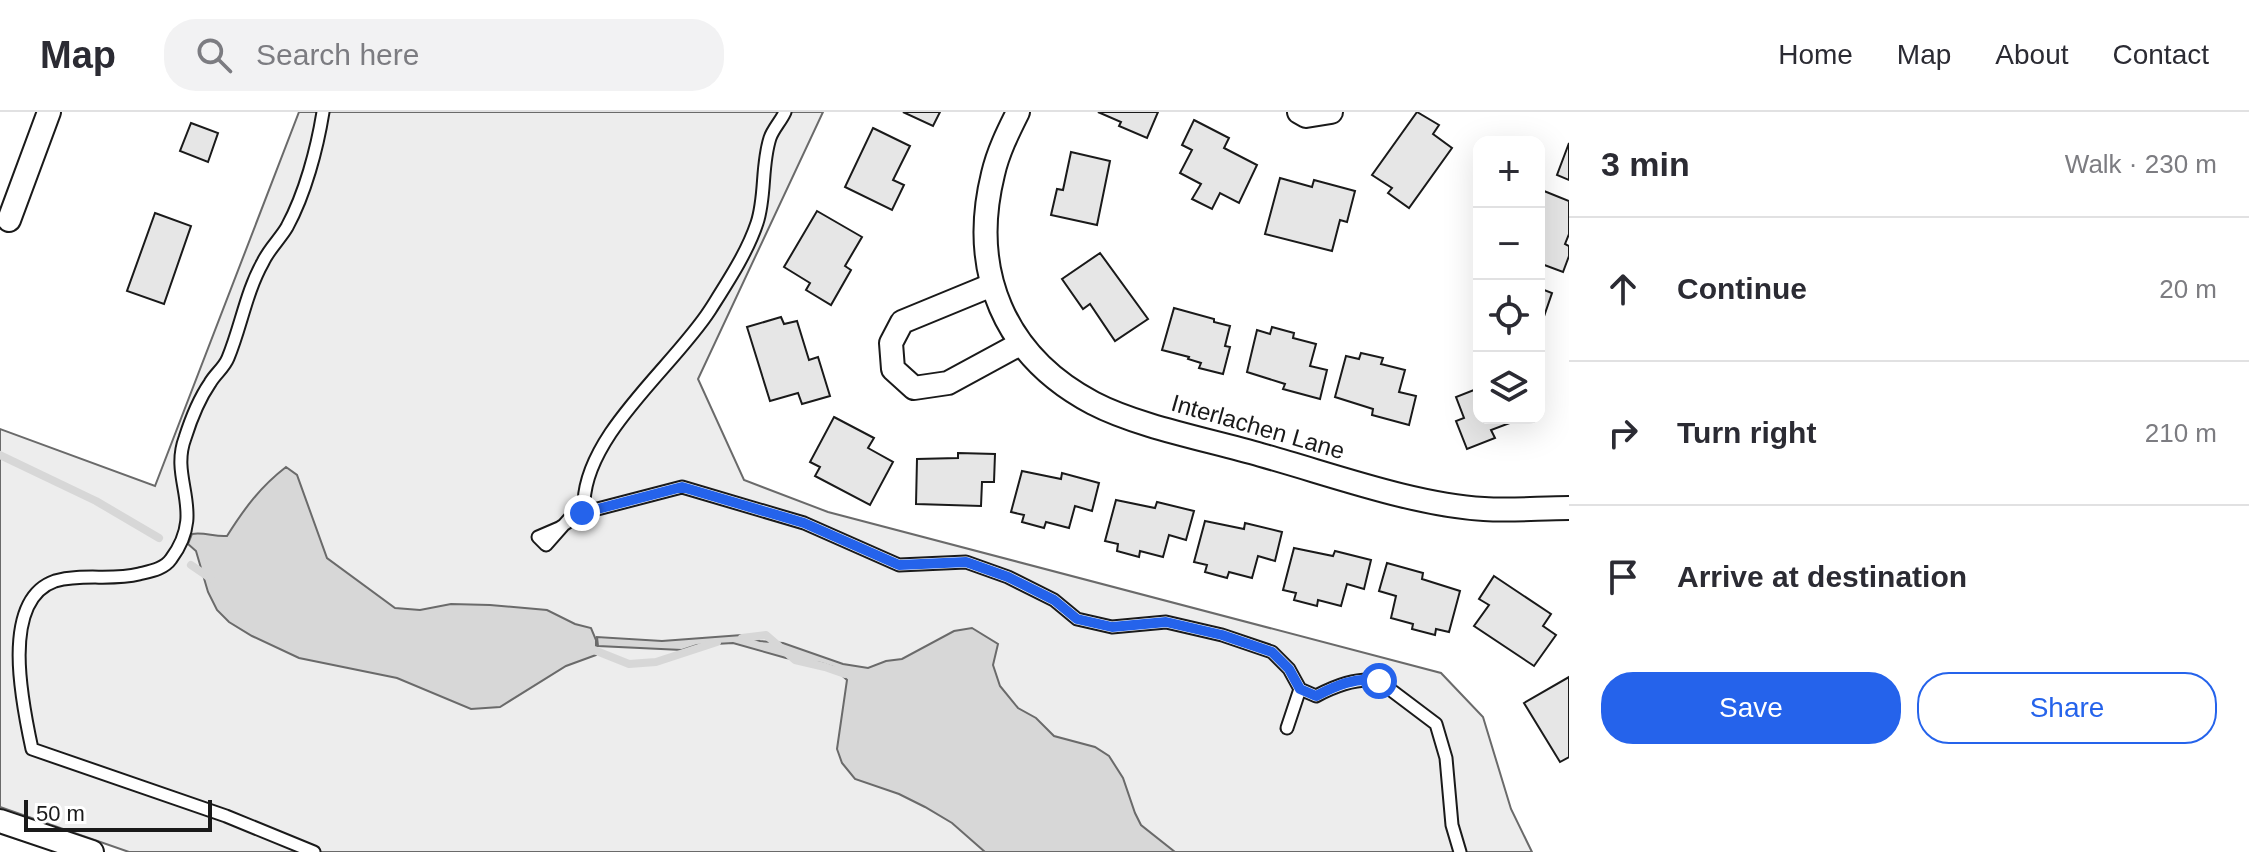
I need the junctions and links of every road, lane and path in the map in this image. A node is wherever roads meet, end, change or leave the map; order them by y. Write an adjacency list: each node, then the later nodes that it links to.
1 (49, 112): 7 (street)
2 (323, 112): 15 (lane)
3 (785, 112): 11 (lane)
4 (1018, 112): 8 (street, Interlachen Lane)
5 (1299, 112): 6 (street)
6 (1331, 112)
7 (9, 220)
8 (992, 285): 9 (street, Interlachen Lane); 9 (street)
9 (1020, 344): 10 (street, Interlachen Lane)
10 (1569, 508)
11 (1300, 689): 12 (lane); 16 (lane)
12 (1287, 728)
13 (0, 821): 14 (street)
14 (92, 852)
15 (314, 852)
16 (1460, 852)

